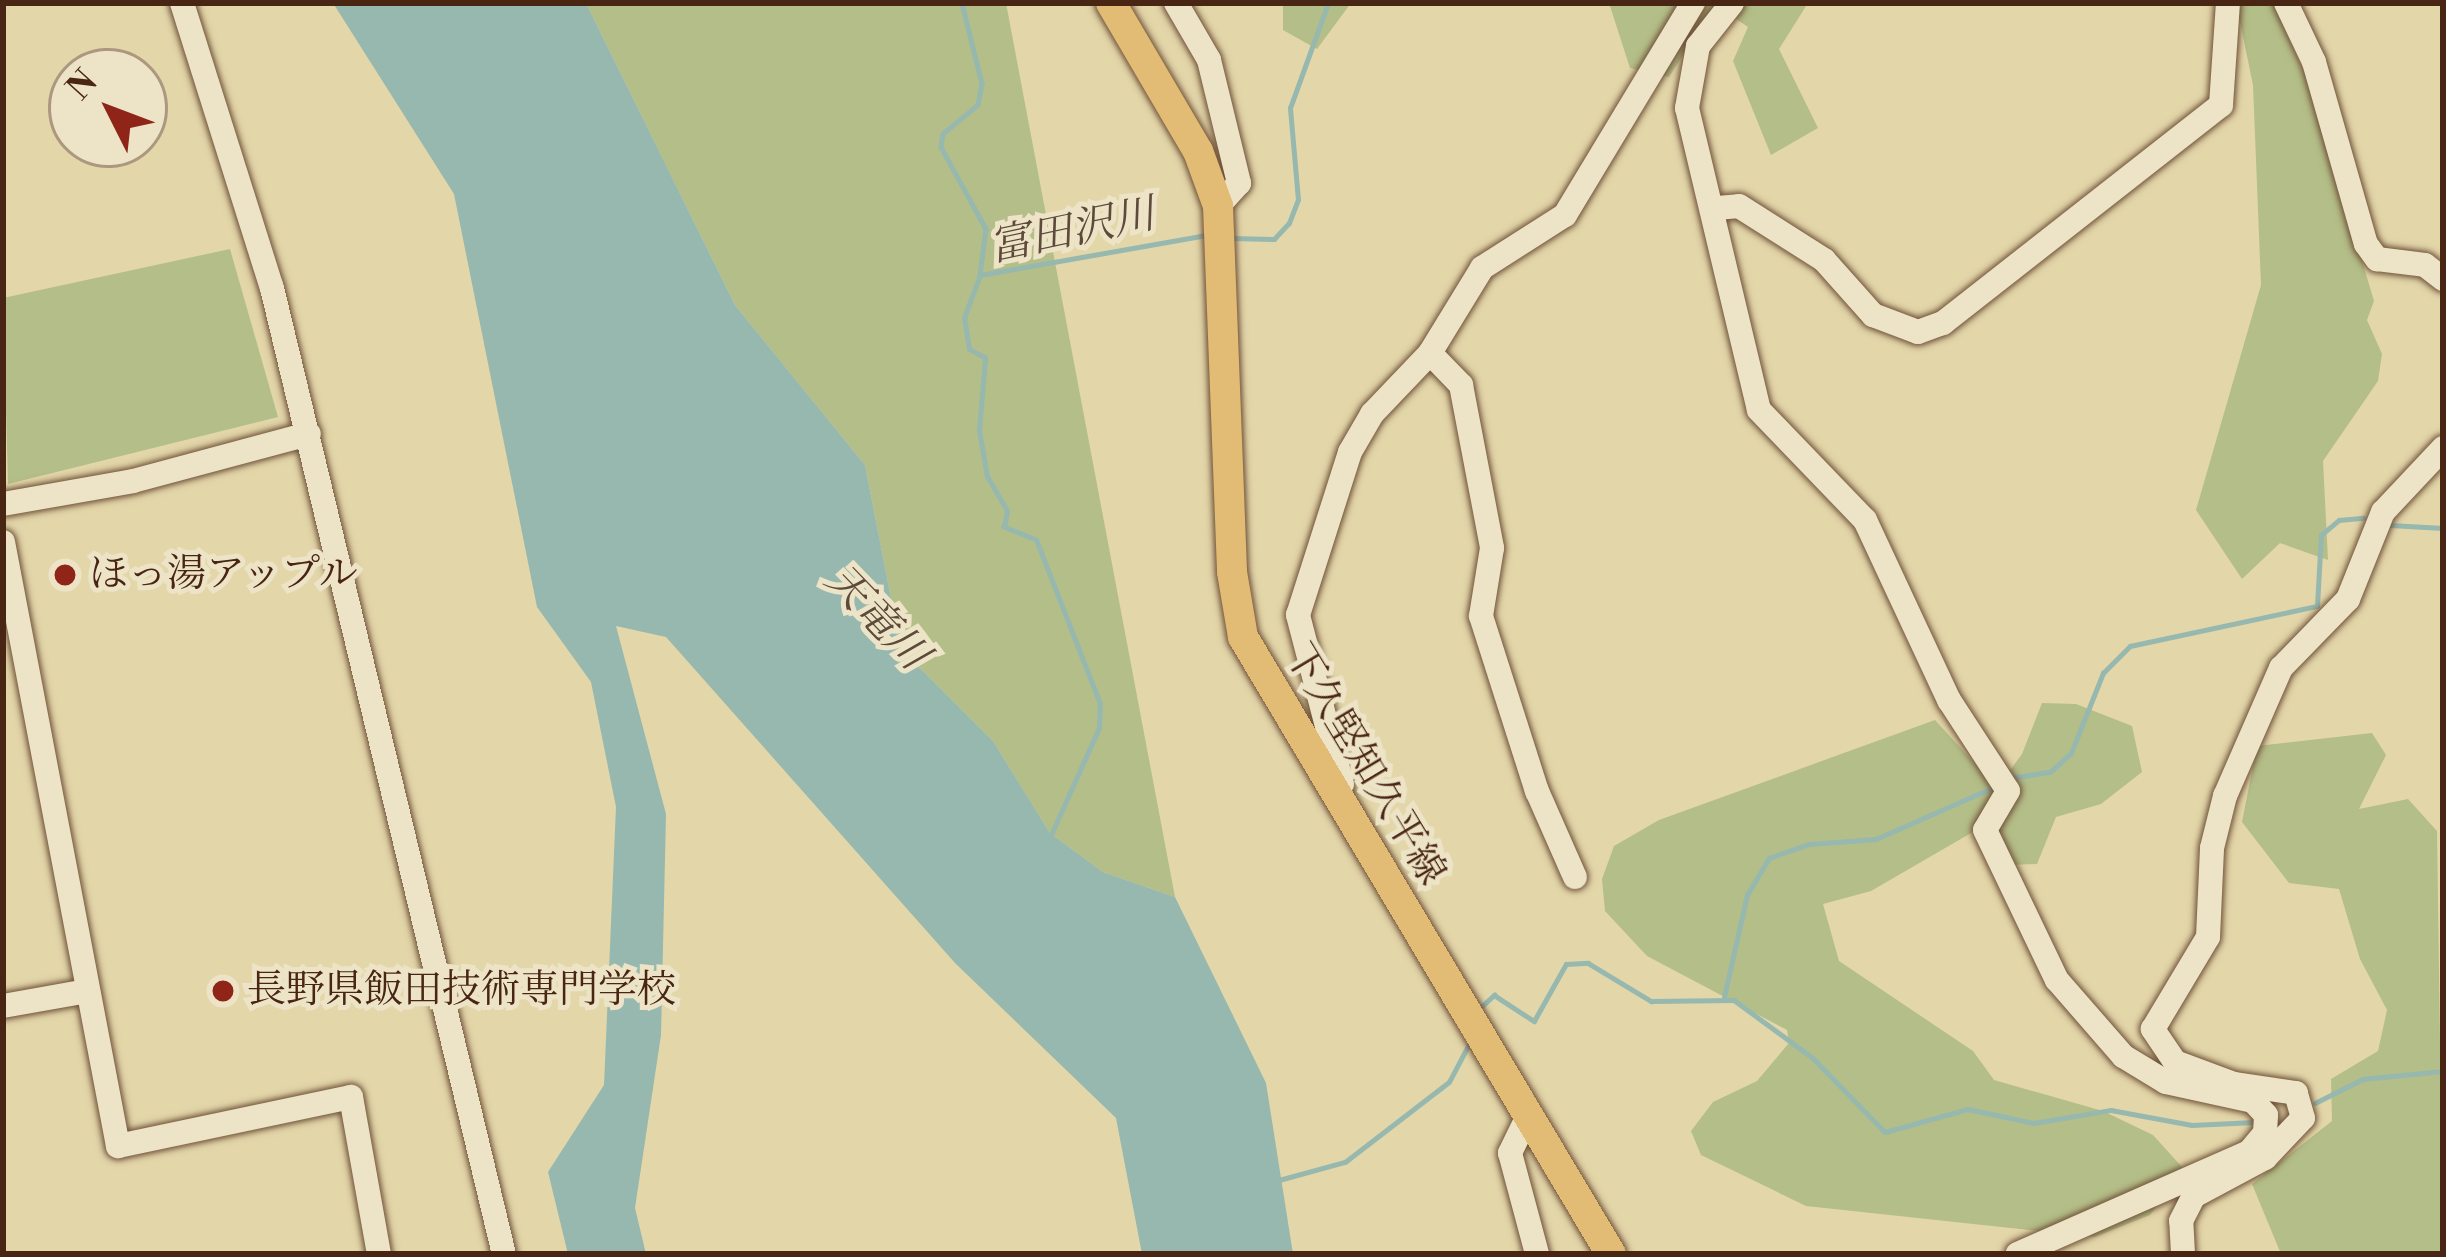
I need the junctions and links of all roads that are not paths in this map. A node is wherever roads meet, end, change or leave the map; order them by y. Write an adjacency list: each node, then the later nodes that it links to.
1 (182, 3): 12 (street)
2 (1111, 3): 9 (main road, 下久堅知久平線)
3 (1176, 3): 9 (street)
4 (1693, 3): 11 (street)
5 (1732, 3): 8 (street)
6 (2228, 3): 8 (street)
7 (2286, 3): 10 (street)
8 (1717, 208): 22 (street)
9 (1219, 226): 16 (main road, 下久堅知久平線)
10 (2443, 279)
11 (1430, 352): 16 (street); 17 (street)
12 (309, 434): 14 (street); 24 (street)
13 (2443, 448): 20 (street)
14 (3, 504)
15 (3, 542): 18 (street)
16 (1352, 826): 21 (main road, 下久堅知久平線)
17 (1575, 878)
18 (87, 991): 19 (street); 23 (street)
19 (3, 1006)
20 (2303, 1110): 22 (street); 28 (street)
21 (1527, 1118): 25 (street); 26 (main road, 下久堅知久平線)
22 (2267, 1120): 27 (street)
23 (380, 1254)
24 (504, 1254)
25 (1537, 1254)
26 (1611, 1254)
27 (2018, 1254)
28 (2183, 1254)

